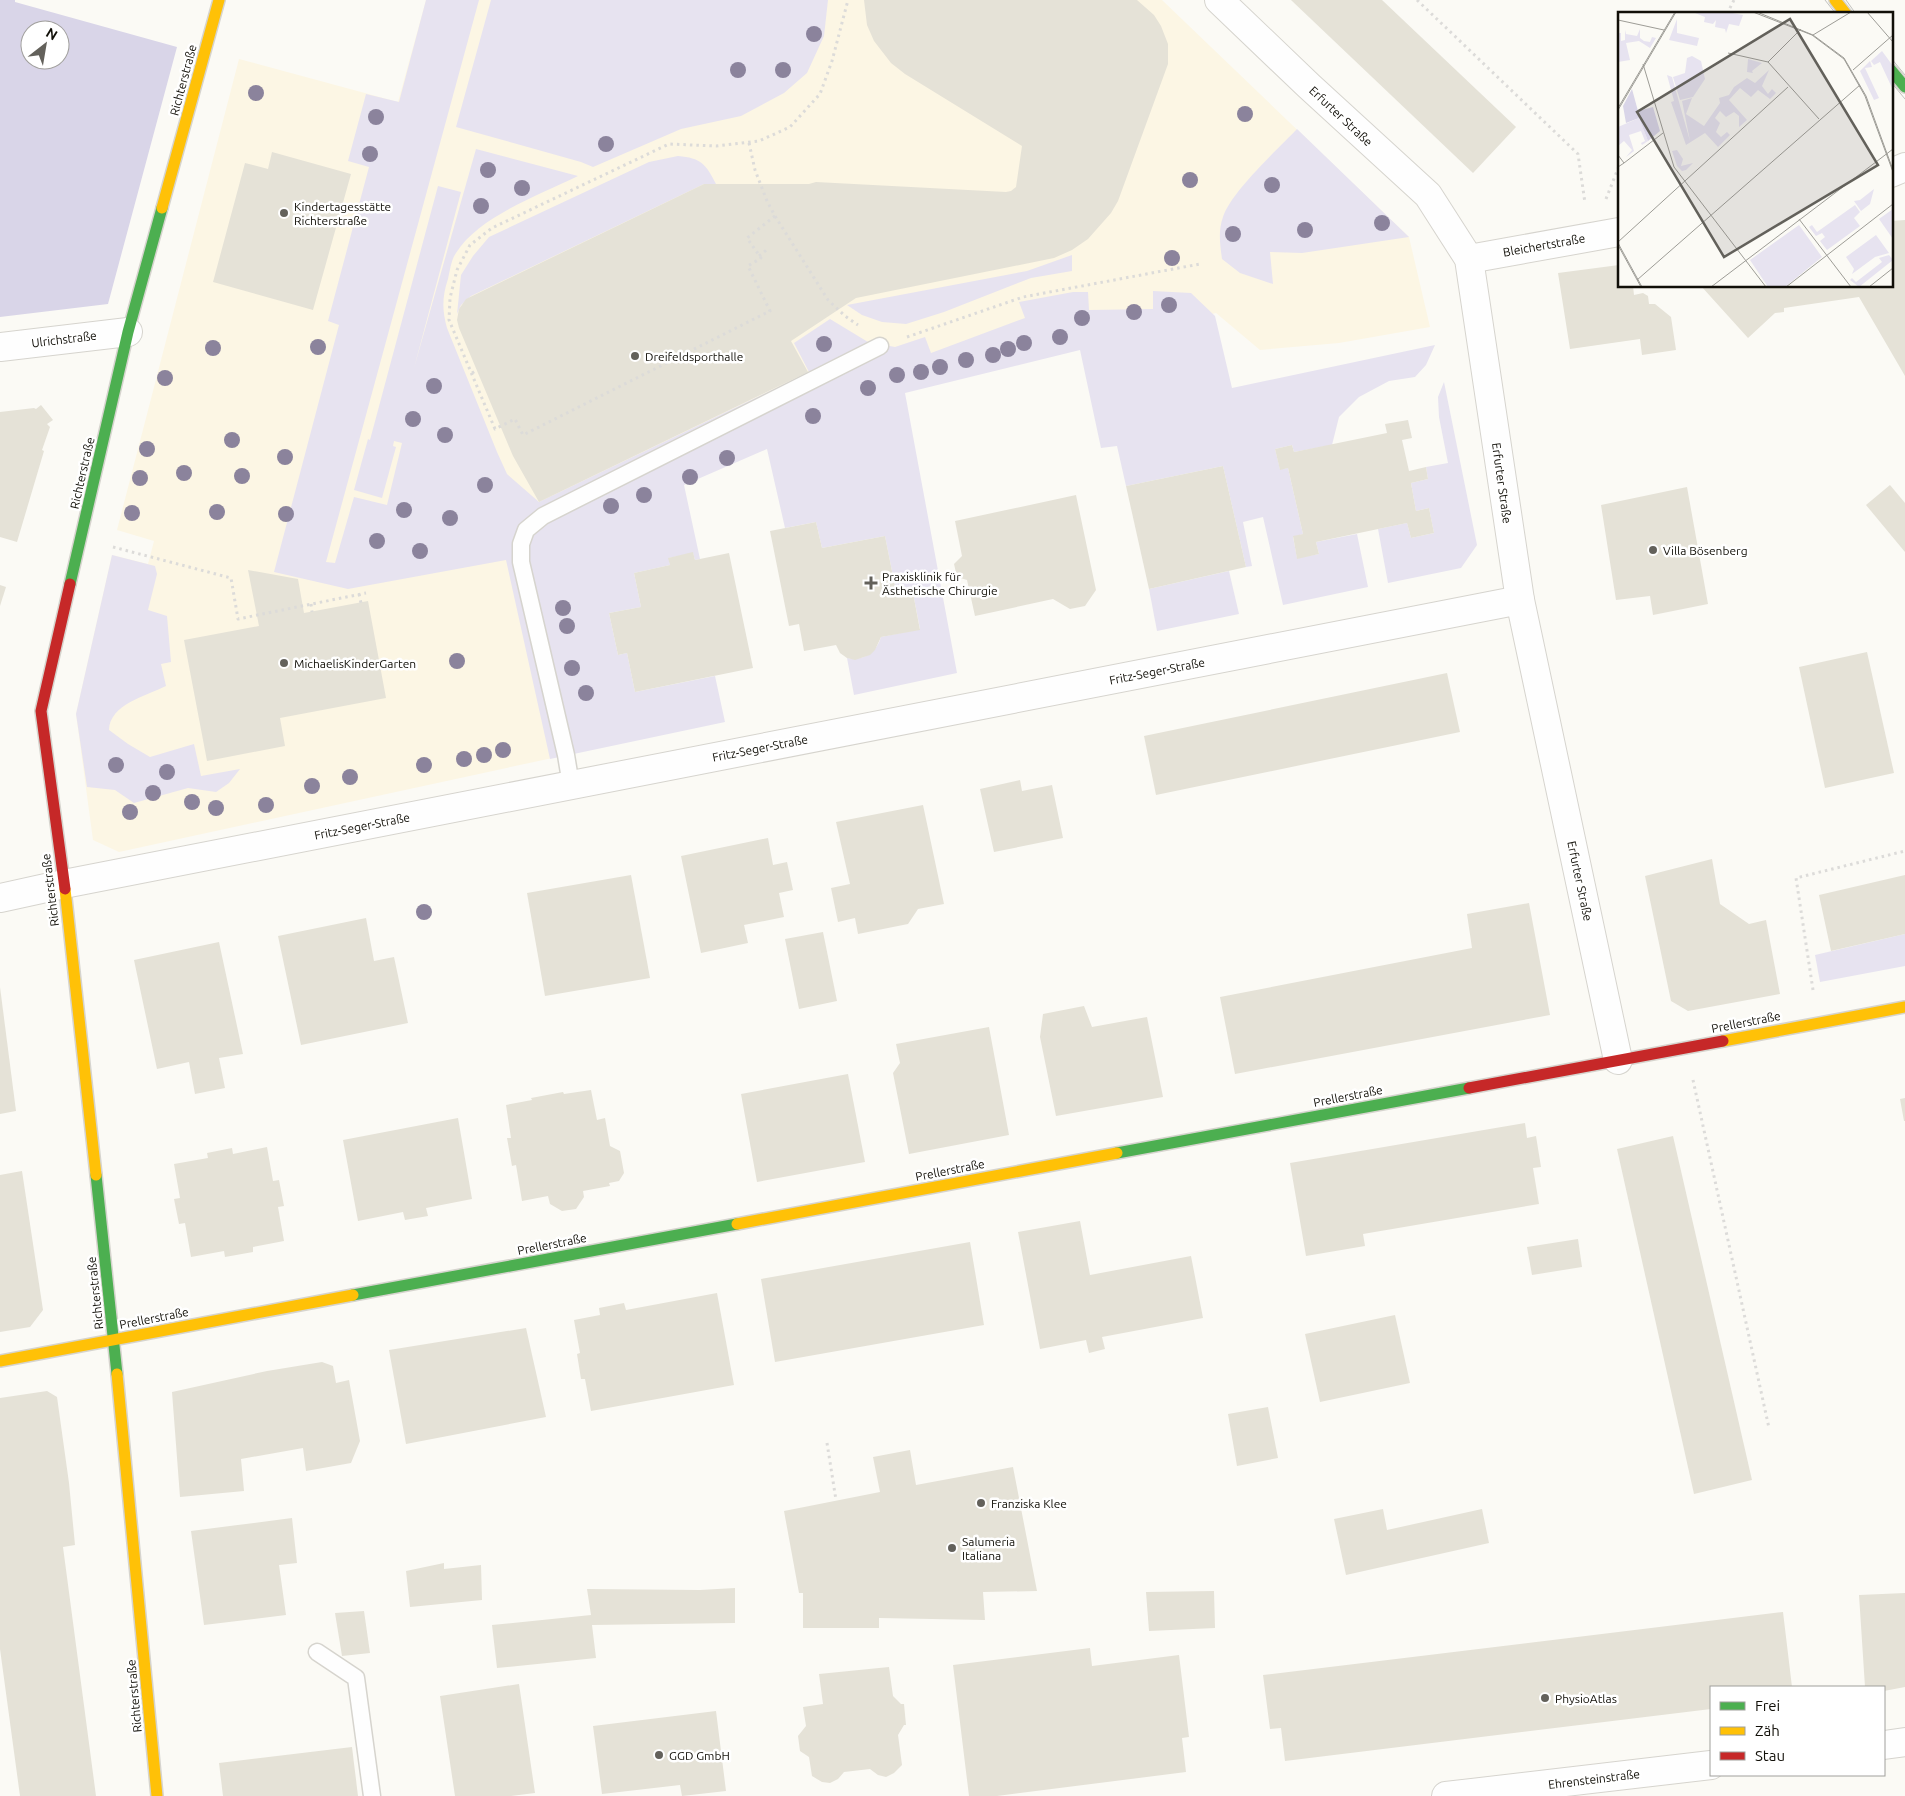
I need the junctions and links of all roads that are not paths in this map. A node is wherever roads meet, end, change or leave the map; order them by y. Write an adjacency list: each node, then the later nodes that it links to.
1 (219, 0): 11 (street, Richterstraße)
2 (1219, 0): 10 (street, Erfurter Straße)
3 (1835, 0): 4 (street)
4 (1844, 12)
5 (1892, 71): 6 (street)
6 (1905, 87)
7 (1905, 167): 8 (street)
8 (1892, 174)
9 (1618, 232): 10 (street, Bleichertstraße)
10 (1469, 258): 14 (street, Erfurter Straße)
11 (128, 332): 13 (street, Ulrichstraße); 16 (street, Richterstraße)
12 (880, 346): 15 (lane)
13 (0, 347)
14 (1520, 600): 15 (street, Fritz-Seger-Straße); 19 (street, Erfurter Straße)
15 (571, 785): 16 (street, Fritz-Seger-Straße)
16 (64, 884): 17 (street, Fritz-Seger-Straße); 20 (street, Richterstraße)
17 (0, 898)
18 (1905, 1006): 19 (street, Prellerstraße)
19 (1618, 1060): 20 (street, Prellerstraße)
20 (114, 1340): 21 (street, Prellerstraße); 26 (street, Richterstraße)
21 (0, 1361)
22 (317, 1652): 27 (lane)
23 (1905, 1742): 24 (street)
24 (1885, 1745)
25 (1710, 1765): 28 (street, Ehrensteinstraße)
26 (157, 1796)
27 (372, 1796)
28 (1446, 1796)

